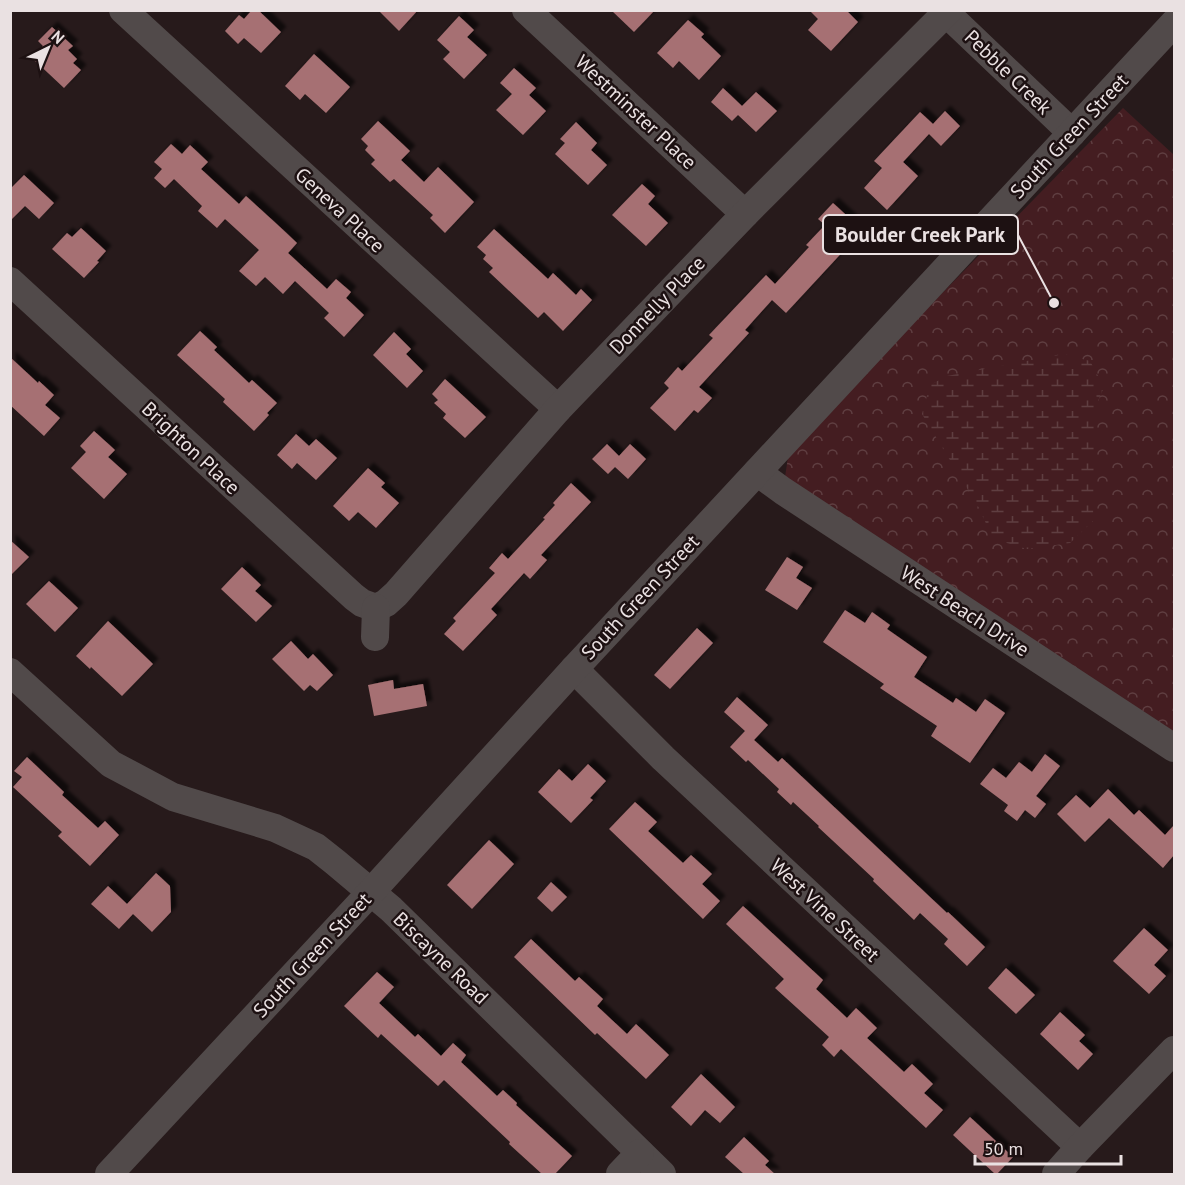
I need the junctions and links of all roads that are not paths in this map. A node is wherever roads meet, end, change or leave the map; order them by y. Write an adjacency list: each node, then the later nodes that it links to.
1 (123, 10): 8 (street, Geneva Place)
2 (526, 10): 6 (street, Westminster Place)
3 (946, 11): 5 (street, Pebble Creek); 6 (street, Donnelly Place)
4 (1174, 23): 5 (street, South Green Street)
5 (1072, 133): 9 (street, South Green Street)
6 (745, 214): 8 (street, Donnelly Place)
7 (10, 281): 10 (street, Brighton Place)
8 (558, 409): 10 (street, Donnelly Place)
9 (757, 472): 12 (street, South Green Street); 14 (street, West Beach Drive)
10 (375, 608): 11 (street)
11 (375, 637)
12 (573, 669): 15 (street, South Green Street); 17 (street, West Vine Street)
13 (10, 672): 15 (street, Biscayne Road)
14 (1174, 748)
15 (371, 892): 18 (street, Biscayne Road); 19 (street, South Green Street)
16 (1174, 1050): 17 (street)
17 (1080, 1147): 22 (street)
18 (640, 1154): 20 (street); 21 (street, Biscayne Road)
19 (109, 1174)
20 (620, 1174)
21 (662, 1174)
22 (1056, 1174)

